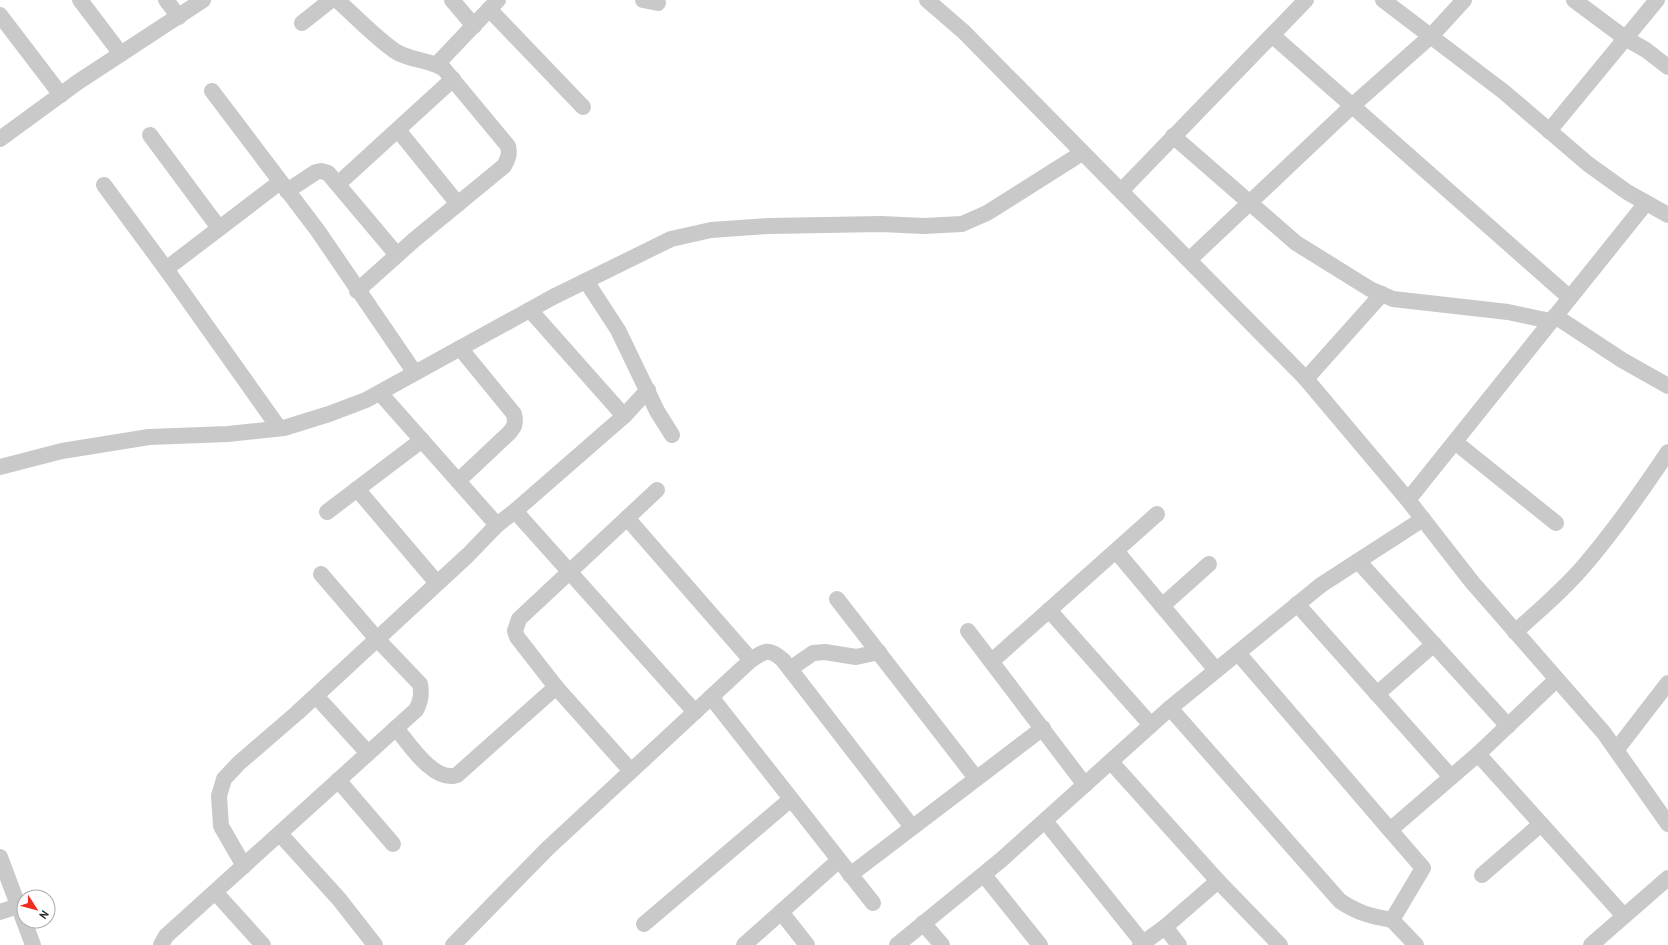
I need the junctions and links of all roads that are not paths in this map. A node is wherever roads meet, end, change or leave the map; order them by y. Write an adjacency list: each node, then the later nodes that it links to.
1 (80, 0): 21 (street)
2 (166, 0): 15 (street)
3 (203, 0): 15 (street)
4 (331, 0): 16 (street)
5 (337, 0): 22 (street)
6 (452, 0): 17 (street)
7 (926, 0): 34 (street)
8 (1306, 0): 18 (street)
9 (1383, 0): 19 (street)
10 (1464, 0): 19 (street)
11 (1574, 0): 20 (street)
12 (1657, 0): 20 (street)
13 (494, 5): 17 (street); 28 (street)
14 (0, 15): 26 (street)
15 (179, 16): 21 (street)
16 (302, 23)
17 (474, 26): 22 (street)
18 (1272, 35): 27 (street); 32 (street)
19 (1432, 36): 27 (street); 30 (street)
20 (1625, 38): 23 (street); 30 (street)
21 (121, 54): 26 (street)
22 (437, 64): 24 (street)
23 (1668, 67)
24 (454, 79): 29 (street); 41 (street)
25 (212, 91): 37 (street)
26 (61, 95): 33 (street)
27 (1353, 105): 39 (street); 50 (street)
28 (583, 107)
29 (398, 130): 35 (street); 41 (street)
30 (1549, 131): 40 (street)
31 (150, 135): 43 (street)
32 (1173, 136): 38 (street); 39 (street)
33 (0, 139)
34 (1082, 153): 38 (street); 47 (street)
35 (338, 184): 37 (street); 44 (street)
36 (104, 185): 46 (street)
37 (284, 187): 43 (street); 48 (street)
38 (1121, 191): 45 (street)
39 (1250, 203): 45 (street); 49 (street)
40 (1646, 203): 42 (street); 50 (street)
41 (458, 204): 44 (street)
42 (1667, 212)
43 (219, 228): 46 (street)
44 (397, 255): 48 (street)
45 (1189, 260): 55 (street)
46 (166, 269): 60 (street)
47 (586, 281): 51 (street); 57 (street)
48 (357, 291): 54 (street)
49 (1382, 294): 52 (street); 55 (street)
50 (1569, 297): 52 (street)
51 (530, 310): 53 (street); 59 (street)
52 (1553, 319): 56 (street); 63 (street)
53 (460, 348): 54 (street); 66 (street)
54 (415, 373): 58 (street)
55 (1306, 379): 69 (street)
56 (1668, 386)
57 (648, 390): 59 (street); 61 (street)
58 (380, 392): 60 (street); 62 (street)
59 (624, 416): 70 (street)
60 (279, 428): 65 (street)
61 (672, 435)
62 (422, 440): 66 (street); 67 (street)
63 (1455, 442): 69 (street); 75 (street)
64 (1668, 452): 88 (street)
65 (0, 467)
66 (458, 481): 76 (street)
67 (357, 489): 71 (street); 82 (street)
68 (657, 490): 73 (street)
69 (1408, 500): 74 (street)
70 (515, 511): 76 (street); 80 (street)
71 (326, 512)
72 (1157, 514): 77 (street)
73 (627, 518): 80 (street); 93 (street)
74 (1423, 519): 78 (street); 88 (street)
75 (1556, 523)
76 (497, 525): 82 (street)
77 (1116, 551): 85 (street); 86 (street)
78 (1358, 561): 84 (street); 90 (street)
79 (1210, 564): 85 (street)
80 (569, 571): 99 (street); 104 (street)
81 (321, 574): 89 (street)
82 (437, 583): 89 (street)
83 (837, 599): 91 (street)
84 (1297, 604): 92 (street); 100 (street)
85 (1162, 606): 96 (street)
86 (1049, 610): 94 (street); 105 (street)
87 (968, 630): 94 (street)
88 (1515, 632): 97 (street)
89 (377, 639): 101 (street); 107 (street)
90 (1434, 644): 100 (street); 106 (street)
91 (879, 652): 95 (street); 115 (street)
92 (1238, 653): 96 (street); 123 (street)
93 (751, 660): 95 (street); 102 (street)
94 (992, 661): 108 (street)
95 (790, 669): 122 (street)
96 (1216, 670): 103 (street)
97 (1556, 680): 106 (street); 109 (street)
98 (1668, 683): 109 (street)
99 (556, 687): 107 (street); 113 (street)
100 (1377, 694): 114 (street)
101 (316, 696): 110 (street); 128 (street)
102 (711, 697): 104 (street); 118 (street)
103 (1170, 708): 105 (street); 141 (street)
104 (695, 712): 113 (street)
105 (1151, 725): 112 (street)
106 (1508, 726): 111 (street)
107 (396, 728): 110 (street)
108 (1043, 728): 115 (street); 117 (street)
109 (1617, 749): 121 (street)
110 (368, 753): 116 (street)
111 (1478, 754): 114 (street); 120 (street)
112 (1111, 762): 117 (street); 132 (street)
113 (631, 771): 151 (street)
114 (1451, 777): 123 (street)
115 (976, 778): 122 (street)
116 (338, 780): 124 (street); 125 (street)
117 (1085, 785): 119 (street)
118 (791, 799): 127 (street); 143 (street)
119 (1045, 821): 129 (street); 146 (street)
120 (1541, 824): 130 (street); 140 (street)
121 (1668, 824)
122 (912, 827): 131 (street)
123 (1390, 830): 141 (street)
124 (280, 834): 128 (street); 150 (street)
125 (393, 844)
126 (0, 856): 135 (street)
127 (838, 860): 131 (street); 139 (street)
128 (244, 866): 134 (street)
129 (984, 874): 142 (street); 156 (street)
130 (1482, 874)
131 (850, 875): 136 (street)
132 (1218, 880): 144 (street); 158 (street)
133 (1665, 887): 140 (street)
134 (215, 892): 148 (street); 149 (street)
135 (16, 900)
136 (873, 903)
137 (16, 907): 138 (street)
138 (0, 912)
139 (781, 912): 152 (street); 153 (street)
140 (1624, 916): 160 (street)
141 (1392, 920): 159 (street)
142 (923, 923): 154 (street); 155 (street)
143 (644, 924)
144 (1165, 927): 146 (street); 157 (street)
145 (27, 929): 147 (street)
146 (1141, 944)
147 (33, 945)
148 (161, 945)
149 (263, 945)
150 (375, 945)
151 (453, 945)
152 (744, 945)
153 (807, 945)
154 (897, 945)
155 (942, 945)
156 (1040, 945)
157 (1179, 945)
158 (1280, 945)
159 (1416, 945)
160 (1592, 945)

